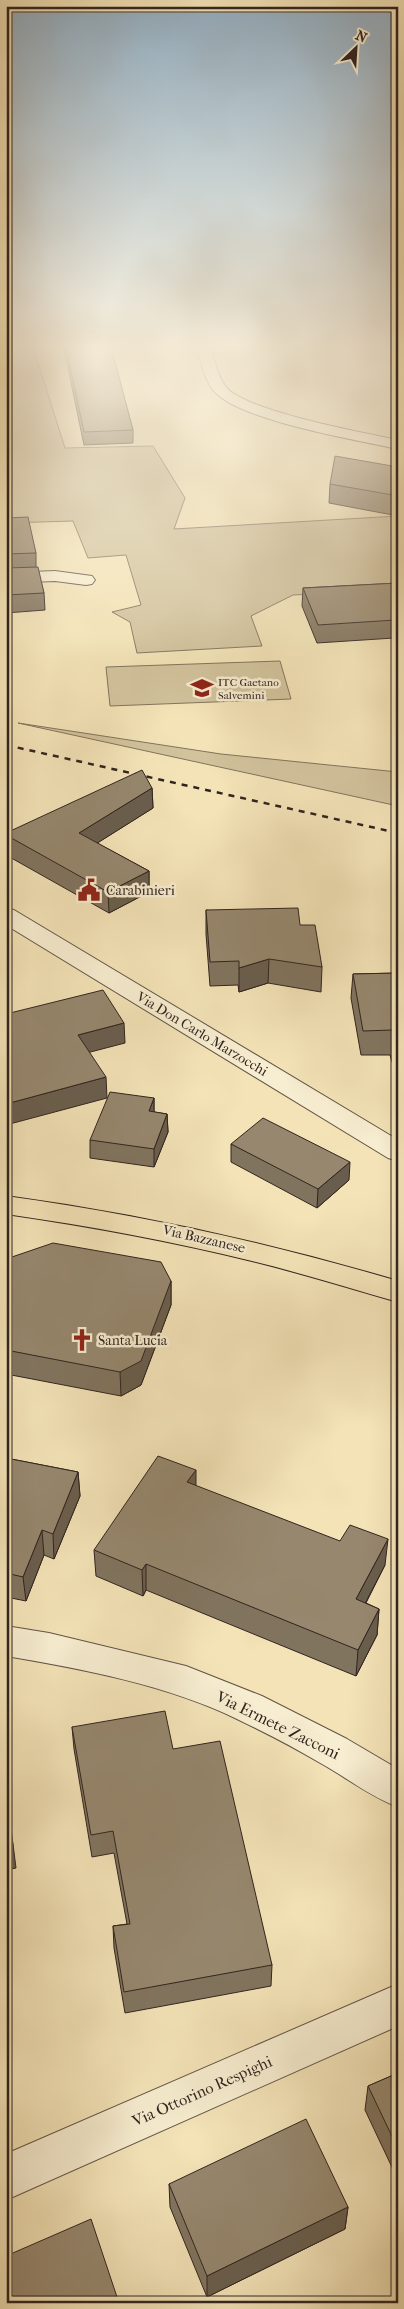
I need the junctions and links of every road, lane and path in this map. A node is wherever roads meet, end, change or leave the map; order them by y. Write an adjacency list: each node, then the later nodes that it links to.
1 (6, 578): 2 (street)
2 (86, 580)
3 (6, 915): 4 (street, Via Don Carlo Marzocchi)
4 (398, 1152)
5 (6, 1205): 6 (main road, Via Bazzanese)
6 (398, 1292)
7 (6, 1641): 8 (street, Via Ermete Zacconi)
8 (398, 1790)
9 (398, 2005): 10 (street, Via Ottorino Respighi)
10 (6, 2177)

